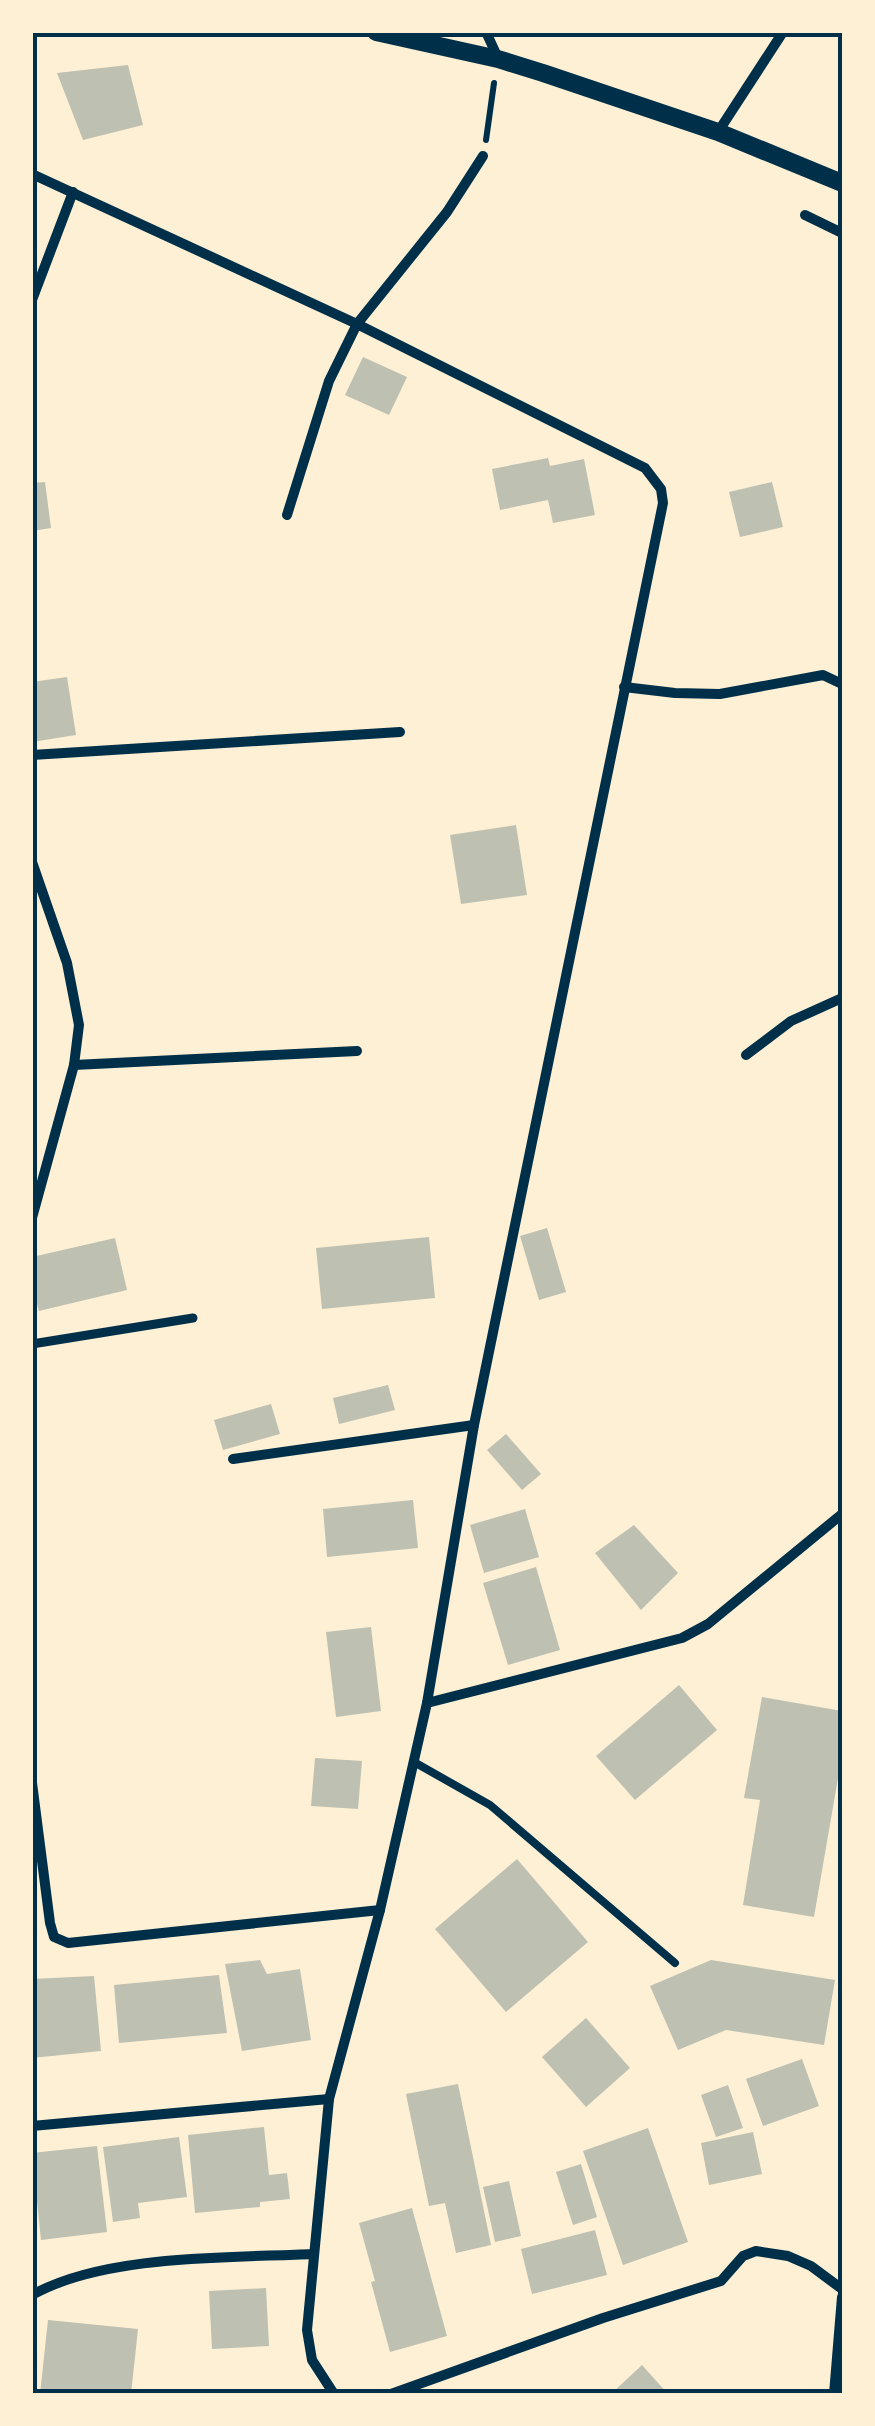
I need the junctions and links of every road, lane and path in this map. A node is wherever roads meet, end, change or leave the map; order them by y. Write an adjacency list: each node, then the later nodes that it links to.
1 (376, 32): 4 (street)
2 (486, 32): 4 (street)
3 (783, 32): 5 (street)
4 (498, 59): 5 (street); 6 (path)
5 (718, 132): 8 (street)
6 (483, 156): 13 (street)
7 (32, 174): 9 (street)
8 (842, 182)
9 (73, 192): 12 (street); 13 (street)
10 (805, 215): 11 (street)
11 (842, 233)
12 (32, 300)
13 (357, 324): 14 (street); 16 (street)
14 (288, 514)
15 (842, 684): 16 (street)
16 (624, 687): 27 (street)
17 (400, 732): 18 (street)
18 (32, 755)
19 (32, 862): 23 (street)
20 (842, 998): 22 (street)
21 (357, 1051): 23 (street)
22 (746, 1055)
23 (74, 1065): 24 (street)
24 (32, 1218)
25 (193, 1318): 26 (street)
26 (32, 1344)
27 (474, 1425): 28 (street); 30 (street)
28 (232, 1459)
29 (842, 1514): 30 (street)
30 (428, 1703): 31 (street)
31 (414, 1762): 33 (street); 34 (lane)
32 (32, 1783): 33 (street)
33 (380, 1910): 35 (street)
34 (675, 1962)
35 (329, 2099): 36 (street); 37 (street)
36 (32, 2126)
37 (313, 2254): 39 (street); 41 (street)
38 (842, 2289): 42 (street)
39 (32, 2294)
40 (842, 2297): 43 (street)
41 (334, 2394)
42 (391, 2394)
43 (834, 2394)

